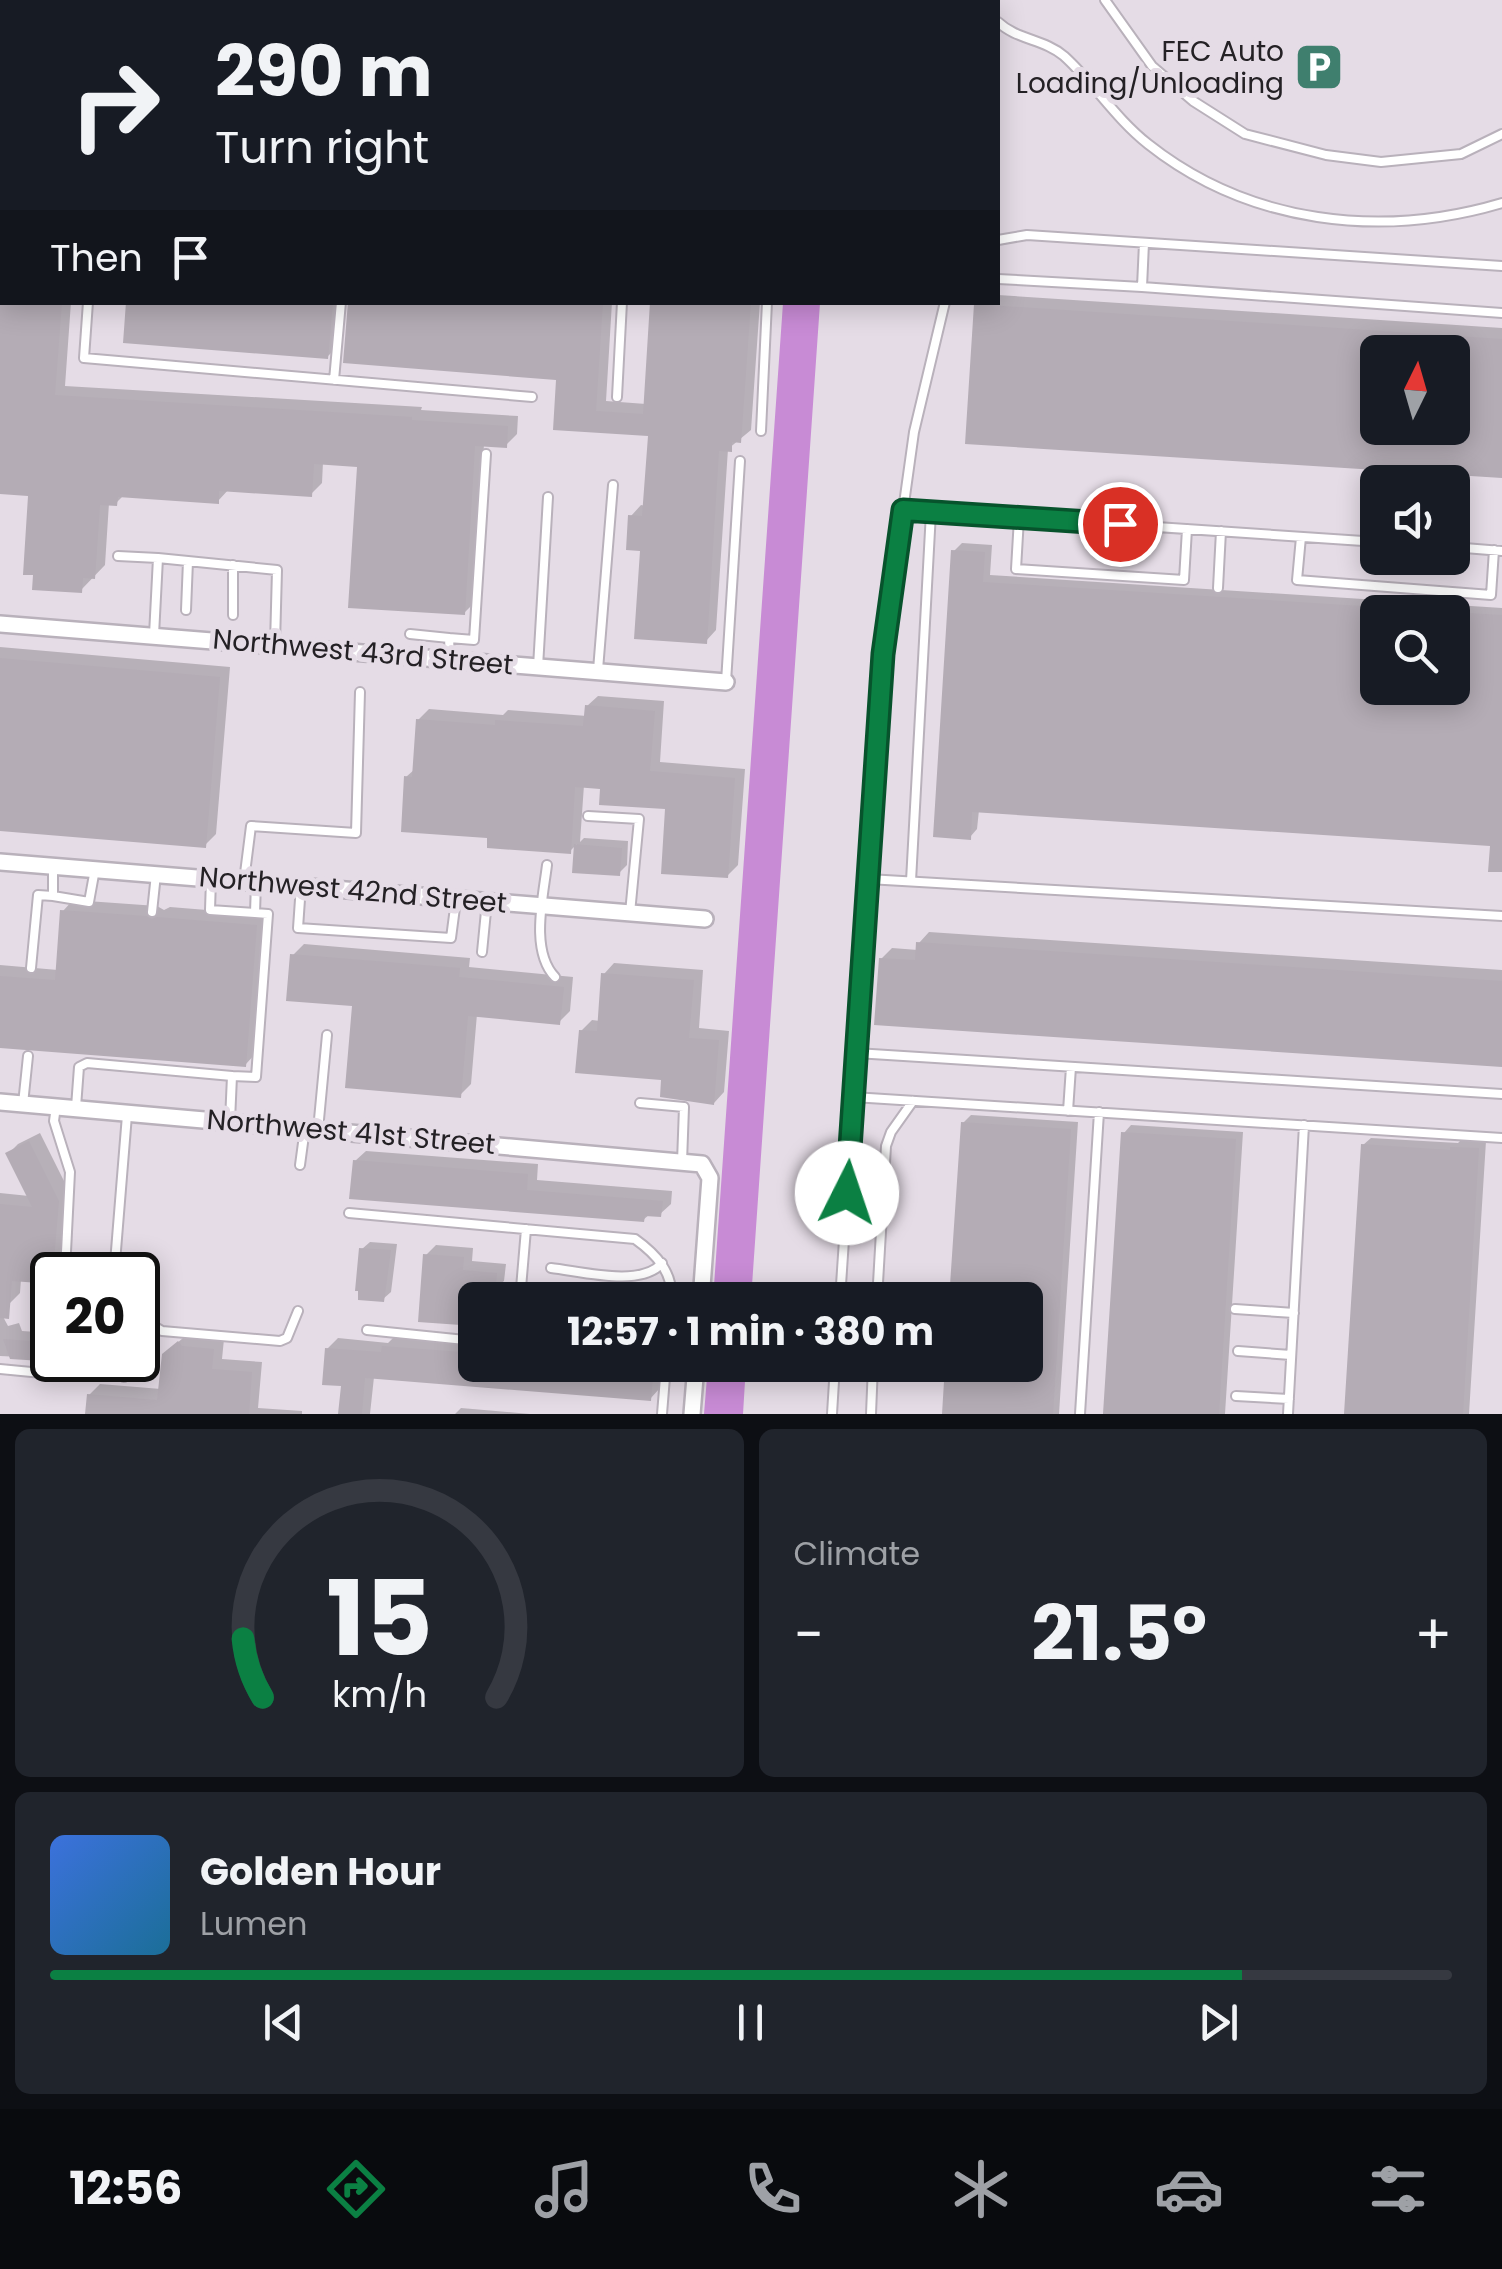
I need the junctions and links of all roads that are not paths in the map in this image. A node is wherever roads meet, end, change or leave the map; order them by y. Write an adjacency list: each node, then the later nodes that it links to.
1 (1105, 0): 3 (lane)
2 (1000, 24): 4 (lane)
3 (1502, 134)
4 (1502, 203)
5 (1000, 240): 6 (lane)
6 (1144, 243): 7 (lane); 9 (lane)
7 (1502, 266)
8 (1000, 279): 9 (lane)
9 (1142, 287): 15 (lane)
10 (88, 305): 16 (lane)
11 (341, 305): 16 (lane)
12 (622, 305): 18 (lane)
13 (767, 305): 19 (lane)
14 (944, 305): 24 (lane)
15 (1502, 313)
16 (334, 380): 17 (lane)
17 (532, 397)
18 (617, 397)
19 (762, 431)
20 (486, 454): 43 (lane)
21 (740, 461): 48 (lane)
22 (612, 486): 47 (lane)
23 (548, 496): 46 (lane)
24 (903, 510): 25 (lane); 57 (lane)
25 (932, 512): 26 (lane); 59 (lane)
26 (1019, 518): 27 (lane); 27 (lane)
27 (1187, 529): 28 (lane)
28 (1221, 532): 29 (lane); 37 (lane)
29 (1301, 537): 30 (lane); 32 (lane)
30 (1360, 541)
31 (1470, 549): 32 (lane)
32 (1498, 550)
33 (118, 556): 34 (lane)
34 (158, 558): 35 (lane); 42 (lane)
35 (188, 561): 36 (lane); 38 (lane)
36 (233, 566): 39 (lane); 44 (lane)
37 (1218, 588)
38 (186, 610)
39 (233, 615)
40 (0, 624): 42 (street, Northwest 43rd Street)
41 (410, 634): 43 (lane)
42 (154, 635): 44 (street, Northwest 43rd Street)
43 (449, 638): 45 (lane)
44 (275, 644): 45 (street, Northwest 43rd Street)
45 (450, 659): 46 (street, Northwest 43rd Street)
46 (538, 667): 47 (street, Northwest 43rd Street)
47 (598, 672): 48 (street, Northwest 43rd Street)
48 (726, 682)
49 (360, 692): 58 (lane)
50 (588, 816): 67 (lane)
51 (0, 862): 53 (street, Northwest 42nd Street)
52 (547, 865): 64 (lane)
53 (53, 866): 54 (street, Northwest 42nd Street); 61 (lane)
54 (95, 869): 55 (street, Northwest 42nd Street); 61 (lane)
55 (156, 874): 56 (street, Northwest 42nd Street); 65 (lane)
56 (211, 878): 58 (street, Northwest 42nd Street); 66 (lane)
57 (868, 879): 59 (lane); 74 (lane)
58 (250, 881): 60 (street, Northwest 42nd Street); 66 (lane)
59 (911, 881): 68 (lane)
60 (301, 885): 62 (street, Northwest 42nd Street); 62 (lane)
61 (53, 896): 71 (lane)
62 (457, 898): 63 (street, Northwest 42nd Street)
63 (487, 901): 64 (street, Northwest 42nd Street); 70 (lane)
64 (543, 905): 67 (street, Northwest 42nd Street); 72 (lane)
65 (152, 912)
66 (255, 912): 77 (lane)
67 (630, 913): 69 (street, Northwest 42nd Street)
68 (1502, 916)
69 (705, 919)
70 (482, 952)
71 (31, 968)
72 (555, 977)
73 (327, 1035): 91 (lane)
74 (856, 1053): 76 (lane); 79 (lane)
75 (28, 1056): 83 (lane)
76 (1071, 1067): 78 (lane); 86 (lane)
77 (232, 1076): 85 (lane); 89 (lane)
78 (1502, 1094)
79 (854, 1097): 80 (lane); 104 (lane)
80 (912, 1101): 86 (lane); 105 (lane)
81 (0, 1102): 83 (street, Northwest 41st Street)
82 (640, 1102): 93 (lane)
83 (23, 1104): 84 (street, Northwest 41st Street)
84 (56, 1106): 85 (street, Northwest 41st Street); 97 (lane)
85 (76, 1108): 87 (street, Northwest 41st Street)
86 (1068, 1110): 88 (lane)
87 (128, 1111): 89 (street, Northwest 41st Street); 98 (lane)
88 (1100, 1112): 90 (lane); 126 (lane)
89 (230, 1122): 91 (street, Northwest 41st Street)
90 (1304, 1126): 92 (lane); 108 (lane)
91 (311, 1129): 93 (street, Northwest 41st Street); 94 (lane)
92 (1502, 1138)
93 (682, 1162): 103 (street, Northwest 41st Street)
94 (300, 1165)
95 (349, 1213): 96 (lane)
96 (526, 1229): 99 (lane); 101 (lane)
97 (66, 1252)
98 (116, 1252)
99 (662, 1264): 100 (lane); 102 (lane)
100 (551, 1268)
101 (522, 1282)
102 (670, 1282)
103 (702, 1282)
104 (841, 1282)
105 (878, 1282)
106 (1235, 1309): 108 (lane)
107 (298, 1311): 109 (lane)
108 (1294, 1312): 113 (lane)
109 (160, 1330)
110 (367, 1330): 111 (lane)
111 (458, 1339)
112 (1238, 1351): 113 (lane)
113 (1292, 1355): 121 (lane)
114 (0, 1369): 115 (lane)
115 (30, 1372)
116 (665, 1382): 122 (lane)
117 (695, 1382): 123 (street)
118 (834, 1382): 124 (lane)
119 (872, 1382): 125 (lane)
120 (1236, 1396): 121 (lane)
121 (1289, 1399): 127 (lane)
122 (662, 1414)
123 (692, 1414)
124 (832, 1414)
125 (870, 1414)
126 (1080, 1414)
127 (1288, 1414)

